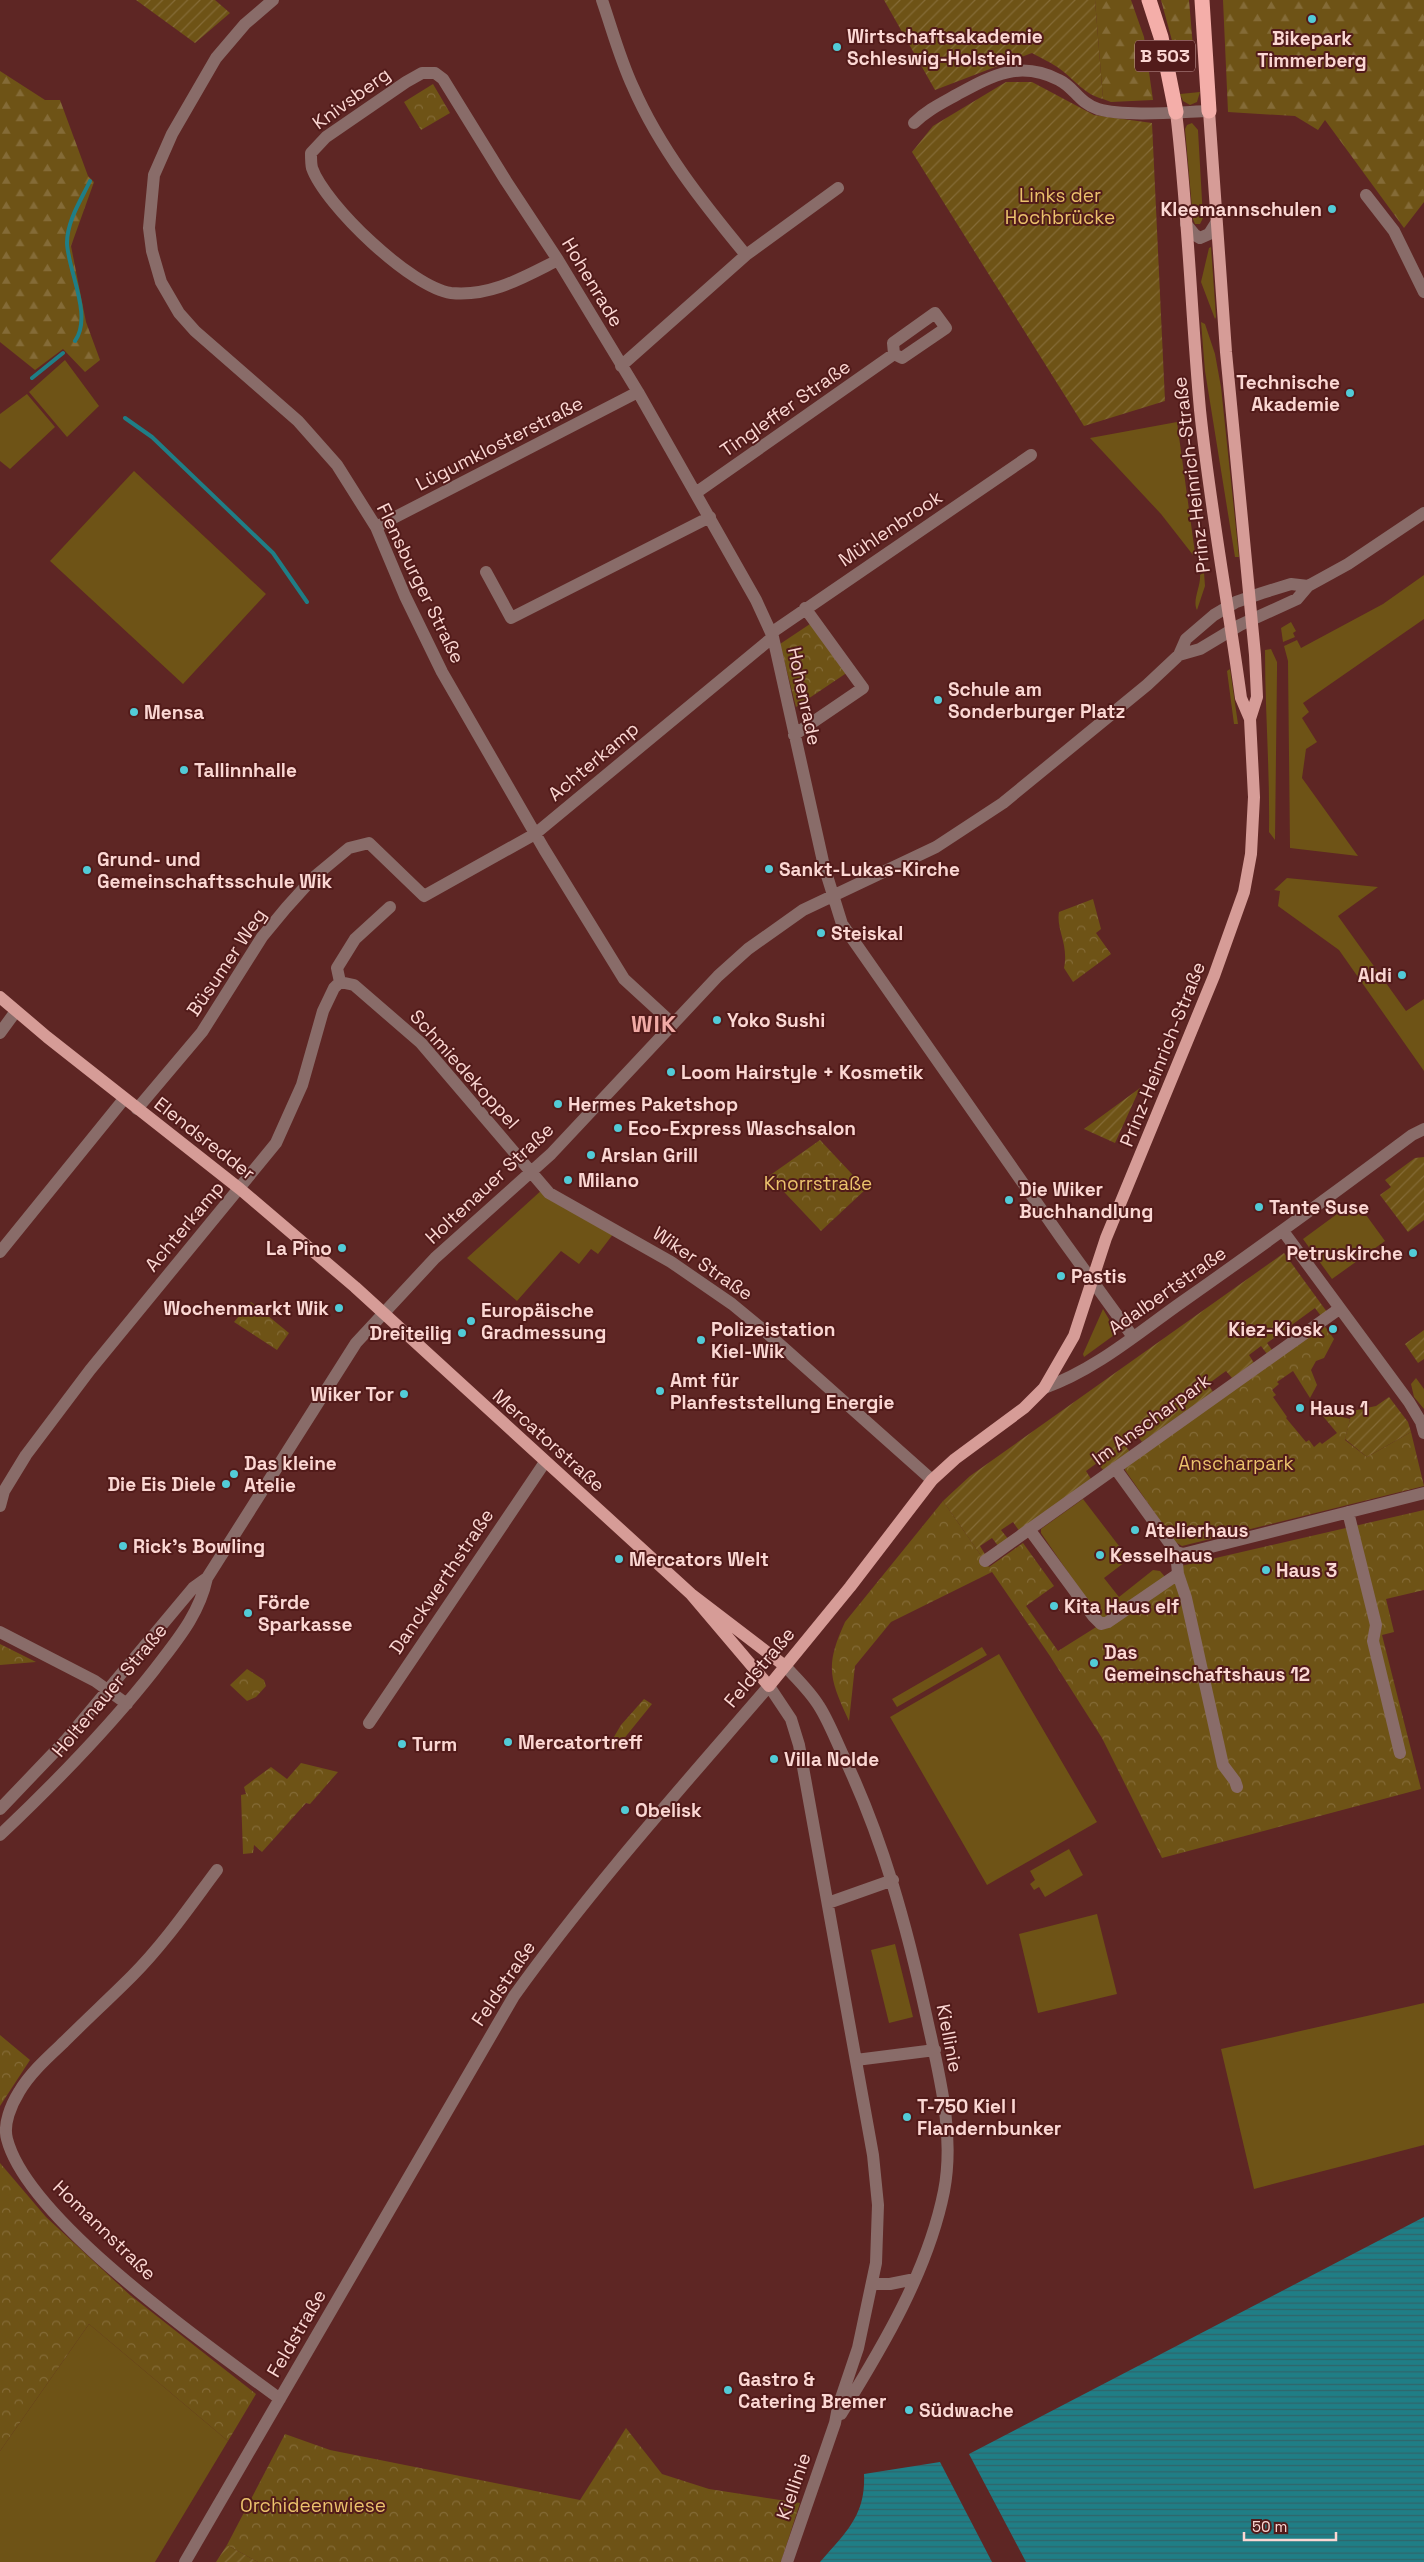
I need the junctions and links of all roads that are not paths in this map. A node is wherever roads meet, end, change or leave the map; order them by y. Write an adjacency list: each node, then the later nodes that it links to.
1 (273, 0): 23 (street, Flensburger Straße)
2 (602, 0): 13 (street)
3 (1149, 0): 7 (highway, B 503)
4 (1202, 0): 6 (highway, B 503)
5 (435, 73): 14 (street, Hohenrade); 14 (street, Knivsberg)
6 (1209, 111): 7 (street); 11 (main road, Prinz-Heinrich-Straße)
7 (1176, 112): 8 (street); 12 (main road, Prinz-Heinrich-Straße)
8 (914, 123)
9 (838, 188): 13 (street)
10 (1366, 195): 15 (street)
11 (1216, 223): 12 (street); 26 (main road, Prinz-Heinrich-Straße)
12 (1186, 224): 27 (main road, Prinz-Heinrich-Straße)
13 (746, 255): 17 (street)
14 (558, 260): 17 (street, Hohenrade)
15 (1424, 292)
16 (894, 354): 20 (street, Tingleffer Straße)
17 (620, 366): 18 (street, Hohenrade)
18 (638, 392): 20 (street, Hohenrade); 23 (street, Lügumklosterstraße)
19 (1031, 455): 28 (street, Mühlenbrook)
20 (697, 492): 22 (street, Hohenrade)
21 (1424, 513): 25 (street, Holtenauer Straße)
22 (710, 517): 24 (street); 31 (street, Hohenrade)
23 (376, 527): 35 (street, Flensburger Straße)
24 (486, 572)
25 (1308, 586): 26 (street, Holtenauer Straße); 29 (street, Holtenauer Straße)
26 (1249, 597): 27 (street, Holtenauer Straße); 29 (main road, Prinz-Heinrich-Straße)
27 (1227, 607): 30 (main road, Prinz-Heinrich-Straße); 32 (street, Holtenauer Straße)
28 (805, 608): 31 (street, Mühlenbrook); 34 (street)
29 (1252, 619): 30 (street, Holtenauer Straße); 33 (main road, Prinz-Heinrich-Straße)
30 (1231, 630): 32 (street, Holtenauer Straße); 33 (main road, Prinz-Heinrich-Straße)
31 (772, 635): 34 (street, Hohenrade); 35 (street, Achterkamp)
32 (1179, 655): 36 (street, Holtenauer Straße)
33 (1250, 720): 51 (main road, Prinz-Heinrich-Straße)
34 (794, 735): 36 (street, Hohenrade)
35 (535, 834): 37 (street, Achterkamp); 42 (street, Flensburger Straße)
36 (832, 895): 42 (street, Holtenauer Straße); 51 (street)
37 (424, 896): 45 (street, Büsumer Weg)
38 (390, 907): 39 (street, Achterkamp)
39 (340, 982): 47 (street, Schmiedekoppel); 48 (street, Achterkamp)
40 (0, 997): 41 (main road, Elendsredder)
41 (16, 1011): 43 (street); 44 (main road, Elendsredder)
42 (673, 1024): 47 (street, Holtenauer Straße)
43 (0, 1033)
44 (124, 1099): 45 (main road, Elendsredder); 50 (street)
45 (137, 1109): 48 (main road, Elendsredder)
46 (1424, 1129): 49 (street, Adalbertstraße)
47 (531, 1173): 53 (street, Holtenauer Straße); 59 (street, Wiker Straße)
48 (240, 1189): 53 (main road, Elendsredder); 60 (street, Achterkamp)
49 (1283, 1231): 52 (street); 54 (street, Adalbertstraße)
50 (0, 1252)
51 (1093, 1282): 54 (street); 55 (main road, Prinz-Heinrich-Straße)
52 (1338, 1308): 56 (street); 58 (street, Im Anscharpark)
53 (383, 1313): 57 (main road, Mercatorstraße); 68 (street, Holtenauer Straße)
54 (1133, 1337): 55 (street, Adalbertstraße)
55 (1044, 1388): 59 (main road, Adalbertstraße)
56 (1424, 1433)
57 (545, 1462): 69 (main road, Mercatorstraße); 75 (street, Danckwerthstraße)
58 (1115, 1468): 64 (street, Im Anscharpark); 65 (street)
59 (932, 1480): 71 (main road, Feldstraße)
60 (2, 1489): 62 (street, Achterkamp)
61 (1424, 1493): 63 (street)
62 (0, 1506)
63 (1348, 1512): 65 (street); 76 (street)
64 (1029, 1529): 66 (street, Im Anscharpark); 67 (street)
65 (1176, 1552): 67 (street)
66 (985, 1561)
67 (1178, 1574): 77 (street)
68 (207, 1578): 73 (street, Holtenauer Straße); 74 (street, Holtenauer Straße)
69 (691, 1594): 71 (main road, Mercatorstraße); 72 (main road, Mercatorstraße)
70 (0, 1632): 73 (street)
71 (784, 1666): 72 (main road, Feldstraße); 81 (street, Kiellinie)
72 (769, 1686): 82 (street, Kiellinie); 87 (street, Feldstraße)
73 (109, 1689): 74 (street); 78 (street, Holtenauer Straße)
74 (127, 1704): 79 (street, Holtenauer Straße)
75 (369, 1722)
76 (1400, 1753)
77 (1237, 1788)
78 (0, 1809)
79 (0, 1835)
80 (218, 1870): 87 (street, Homannstraße)
81 (893, 1880): 82 (street); 83 (street, Kiellinie)
82 (828, 1903): 84 (street, Kiellinie)
83 (935, 2050): 84 (street); 85 (street, Kiellinie)
84 (856, 2060): 86 (street, Kiellinie)
85 (914, 2280): 86 (street); 88 (street, Kiellinie)
86 (873, 2284): 88 (street, Kiellinie)
87 (280, 2399): 89 (street, Feldstraße)
88 (835, 2423): 90 (street, Kiellinie)
89 (185, 2562)
90 (787, 2562)

